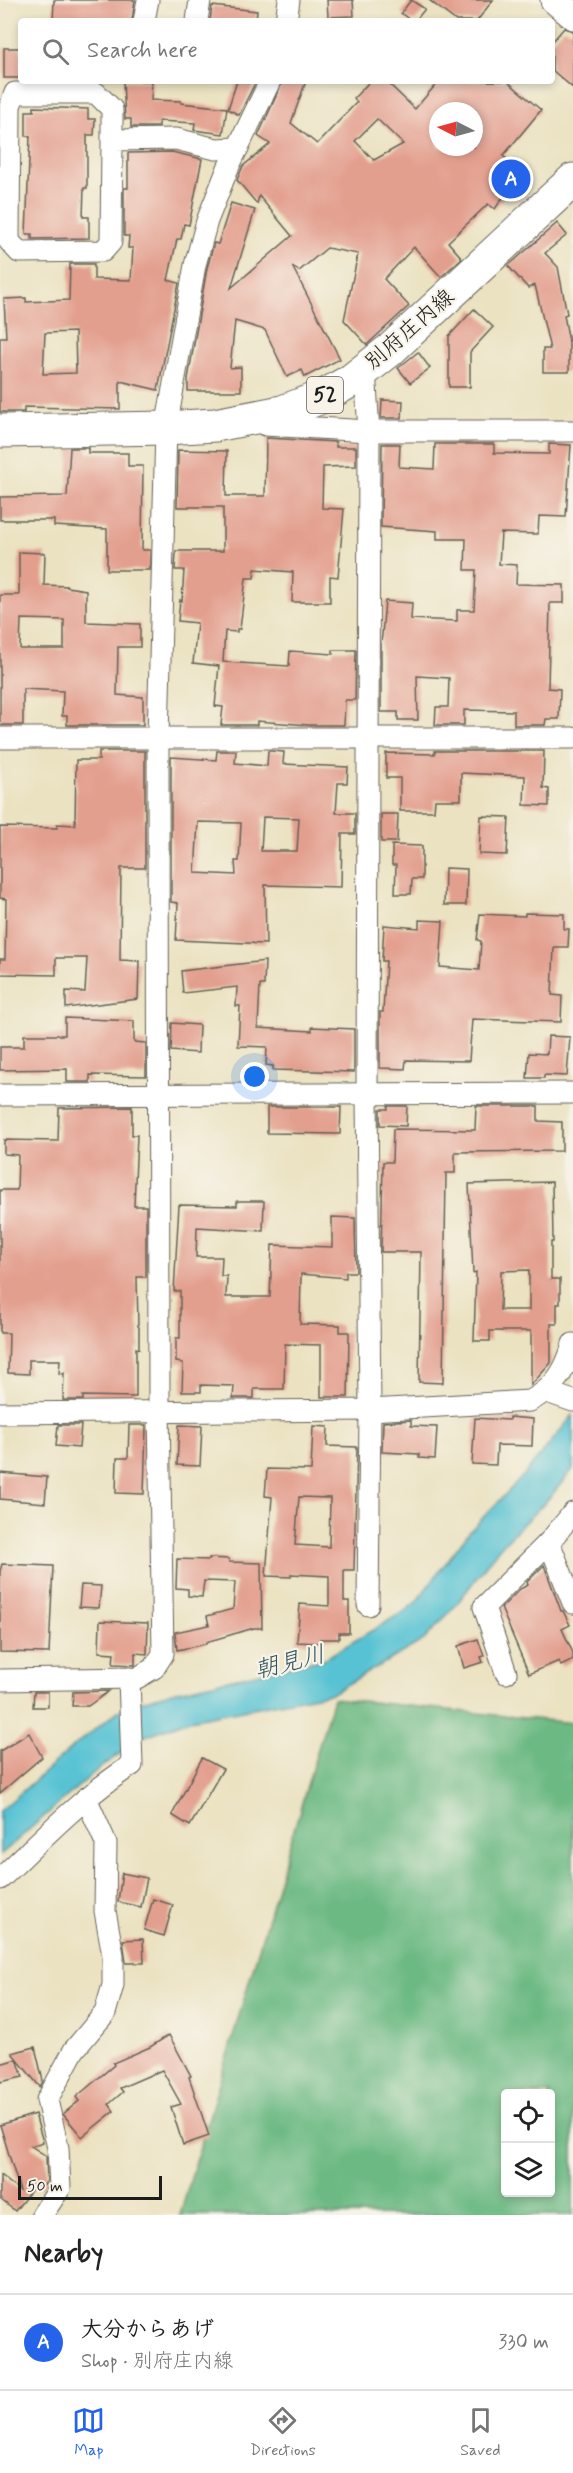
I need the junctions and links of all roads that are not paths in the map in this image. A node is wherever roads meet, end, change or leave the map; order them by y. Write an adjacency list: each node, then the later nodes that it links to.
1 (148, 0): 6 (street)
2 (200, 0): 7 (street)
3 (289, 0): 8 (street)
4 (554, 0): 5 (street)
5 (573, 16)
6 (145, 18)
7 (197, 18)
8 (286, 18)
9 (269, 84): 11 (street)
10 (112, 140): 10 (street); 11 (street)
11 (238, 148): 15 (street)
12 (570, 188): 13 (main road, 別府庄内線 / 52)
13 (365, 370): 14 (main road, 別府庄内線 / 52); 18 (street)
14 (233, 423): 15 (main road, 別府庄内線 / 52); 18 (street)
15 (166, 428): 17 (main road, 別府庄内線 / 52); 20 (street)
16 (573, 430): 18 (street)
17 (0, 431)
18 (369, 431): 21 (street)
19 (0, 738): 20 (street)
20 (158, 738): 21 (street); 26 (street)
21 (367, 738): 22 (street); 24 (street)
22 (573, 738)
23 (573, 1093): 24 (street)
24 (367, 1094): 26 (street); 30 (street)
25 (0, 1095): 26 (street)
26 (160, 1095): 31 (street)
27 (573, 1344): 28 (street)
28 (547, 1392): 29 (street); 30 (street)
29 (573, 1401)
30 (370, 1410): 31 (street); 36 (street)
31 (159, 1412): 32 (street); 39 (street)
32 (0, 1413)
33 (573, 1513): 34 (street)
34 (549, 1542): 35 (street); 37 (street)
35 (573, 1604)
36 (368, 1605)
37 (506, 1673)
38 (0, 1680): 39 (street)
39 (129, 1688): 40 (street)
40 (86, 1798): 41 (street); 42 (street)
41 (0, 1879)
42 (42, 2215)

